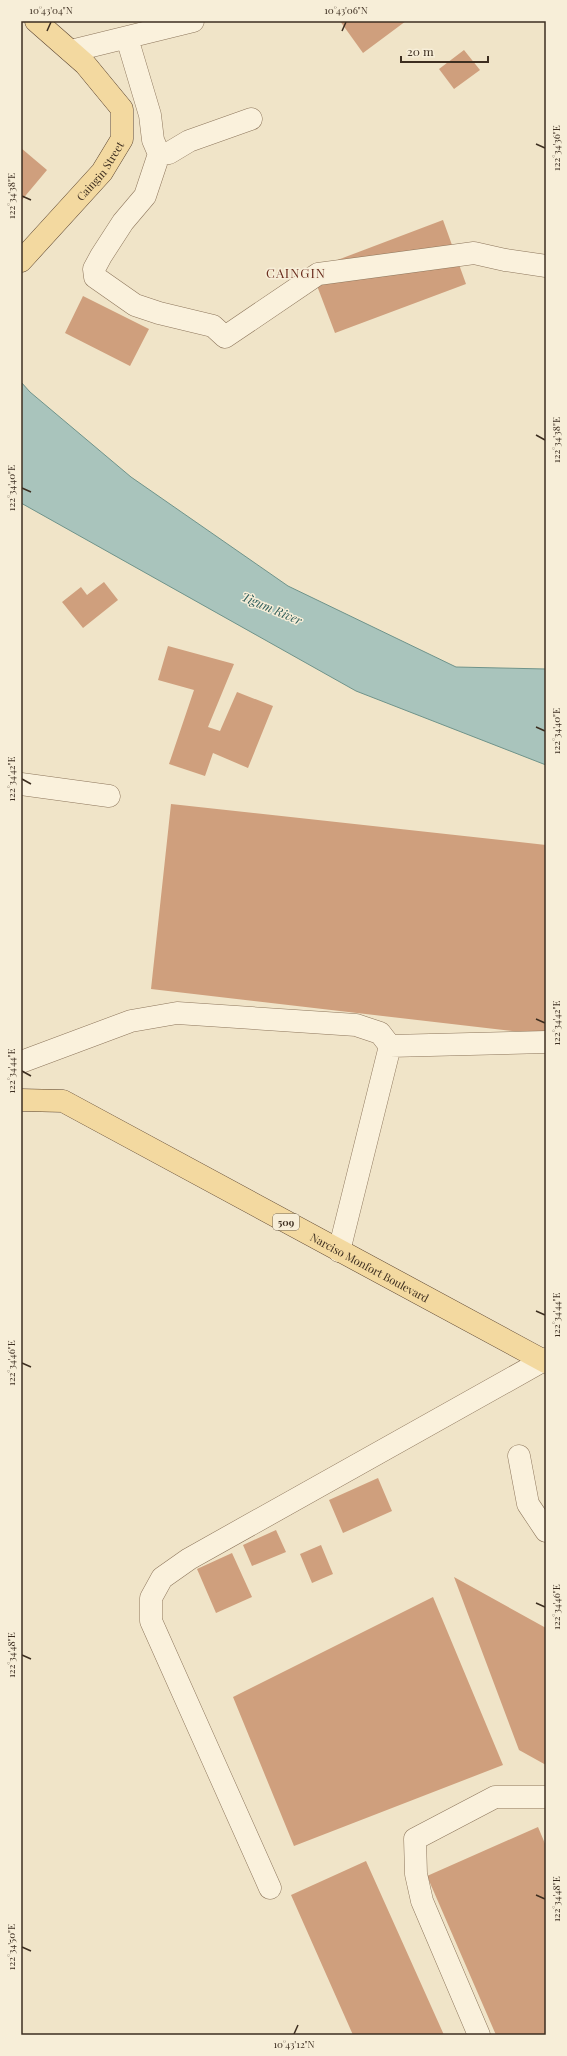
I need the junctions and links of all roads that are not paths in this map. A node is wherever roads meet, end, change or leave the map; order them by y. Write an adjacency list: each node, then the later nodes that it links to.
1 (36, 21): 4 (main road, Caingin Street)
2 (193, 21): 3 (street)
3 (127, 38): 4 (street); 6 (street)
4 (71, 51): 7 (main road, Caingin Street)
5 (251, 120): 6 (street)
6 (159, 154): 8 (street)
7 (21, 261)
8 (546, 266)
9 (21, 784): 10 (street)
10 (108, 796)
11 (546, 1042): 12 (street)
12 (390, 1046): 13 (street); 16 (street)
13 (21, 1062)
14 (21, 1083): 15 (main road)
15 (30, 1099): 16 (main road, Narciso Monfort Boulevard / 509)
16 (339, 1251): 17 (main road, Narciso Monfort Boulevard / 509)
17 (546, 1361): 21 (street)
18 (519, 1456): 19 (street)
19 (546, 1531)
20 (546, 1797): 22 (street)
21 (270, 1888)
22 (479, 2035)

